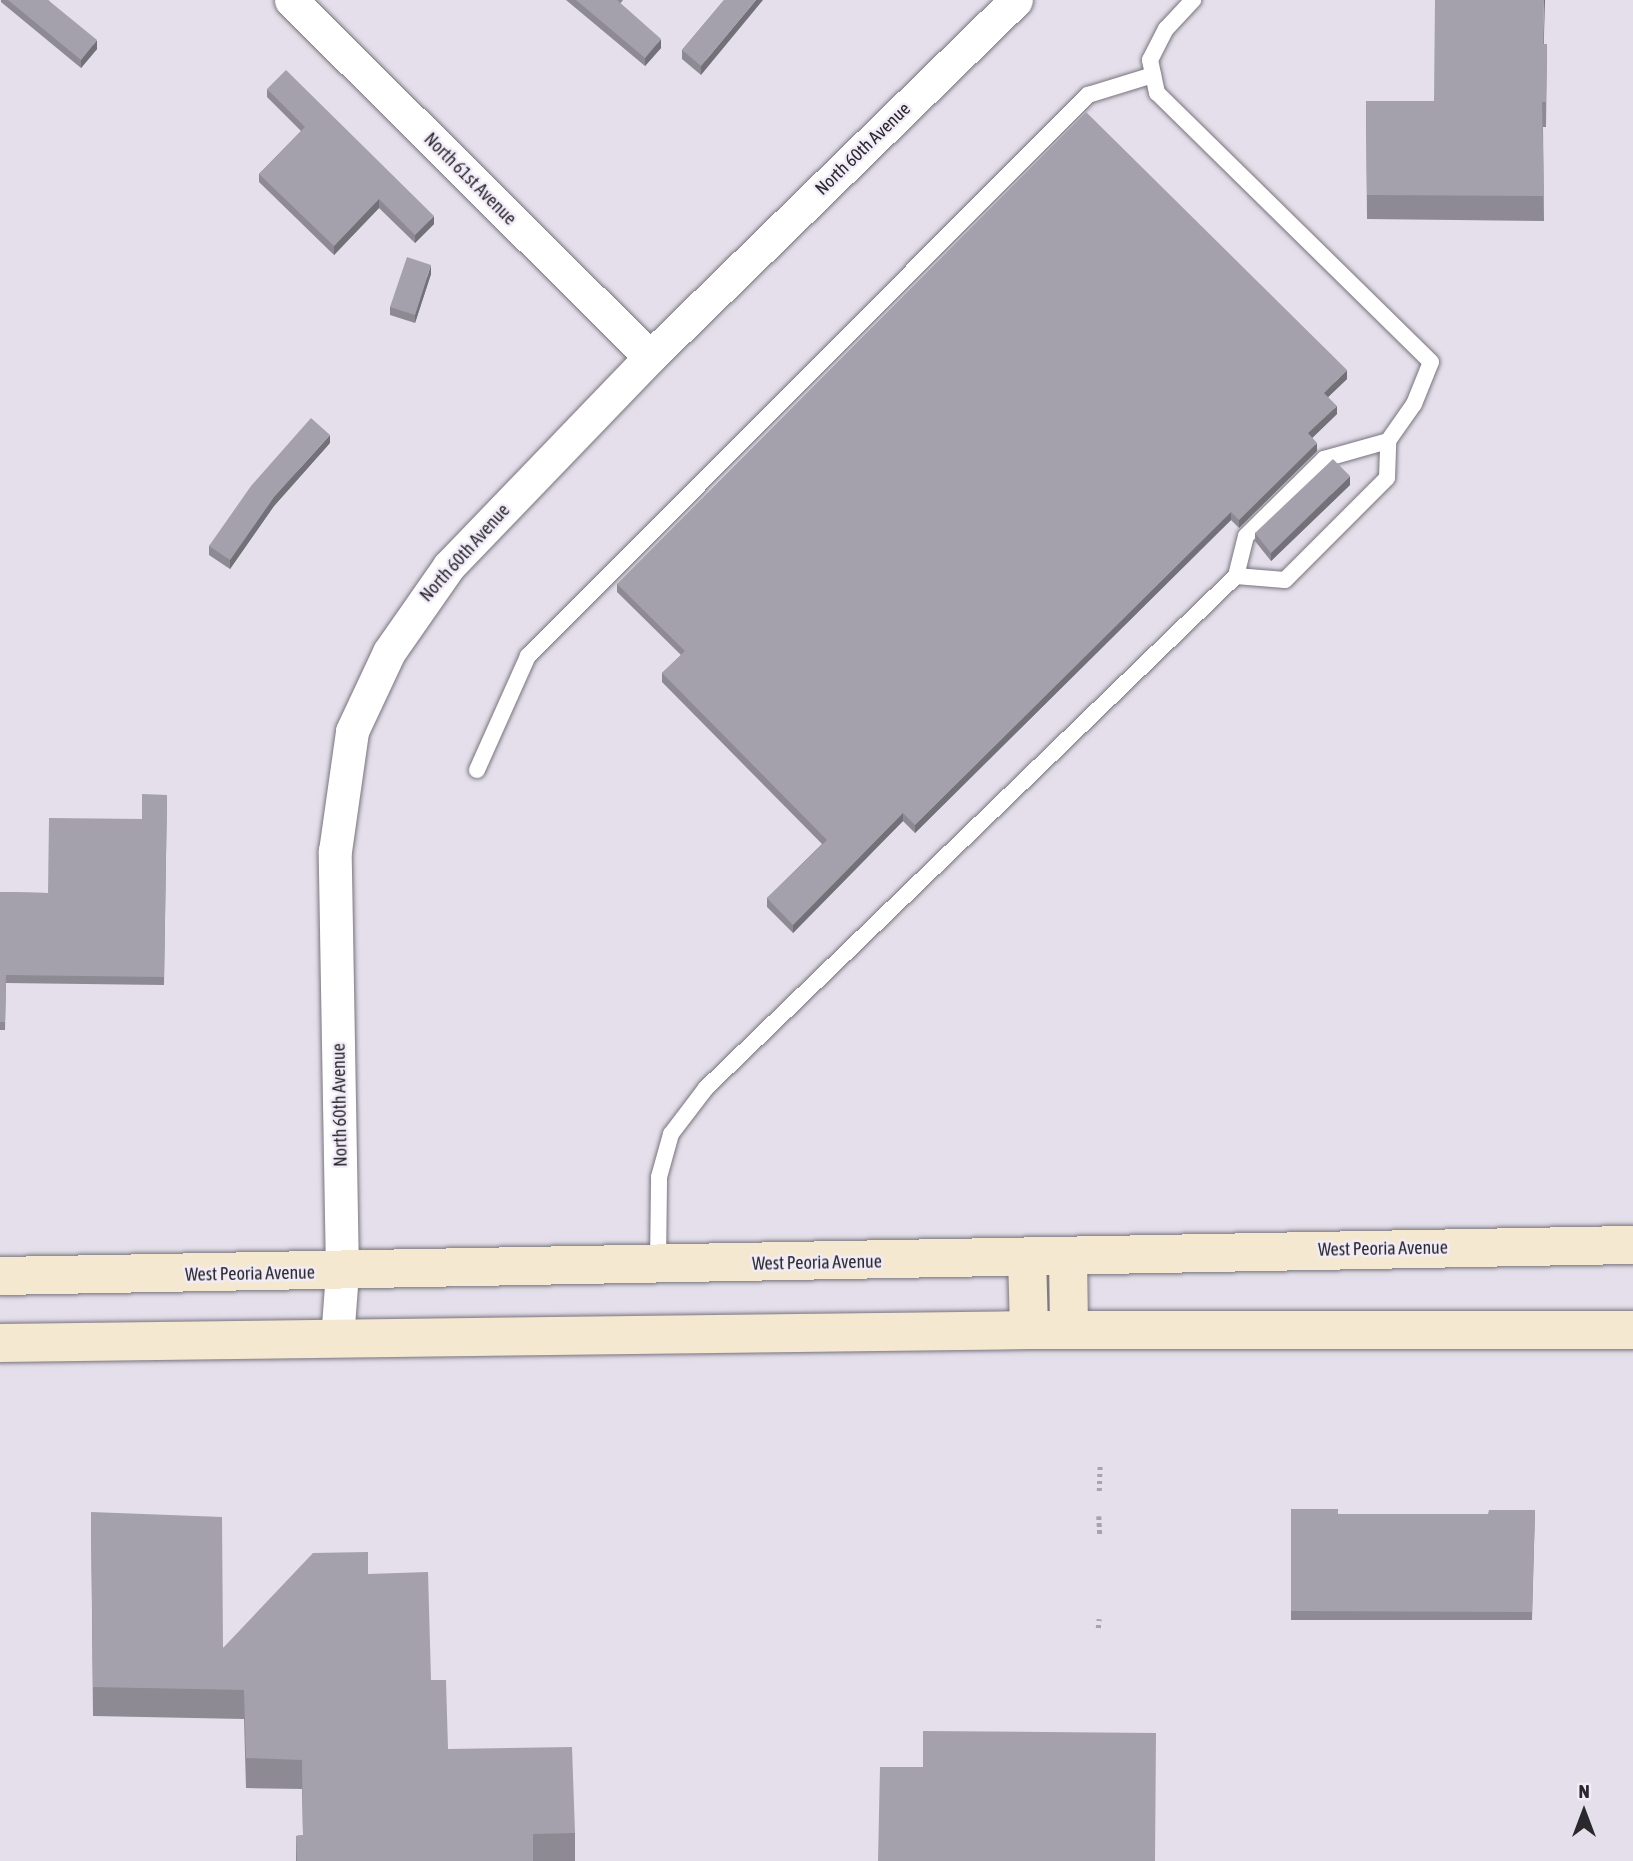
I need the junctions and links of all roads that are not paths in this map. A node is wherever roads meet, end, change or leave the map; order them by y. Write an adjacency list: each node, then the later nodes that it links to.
1 (291, 0): 5 (street, North 61st Avenue)
2 (1016, 0): 5 (street, North 60th Avenue)
3 (1193, 0): 4 (lane)
4 (1153, 75): 6 (lane); 8 (lane)
5 (650, 357): 13 (street, North 60th Avenue)
6 (1388, 441): 7 (lane); 7 (lane)
7 (1236, 576): 12 (lane)
8 (477, 769)
9 (1633, 1245): 10 (main road, West Peoria Avenue)
10 (1068, 1256): 11 (main road, West Peoria Avenue); 16 (main road)
11 (1027, 1257): 12 (main road, West Peoria Avenue); 15 (main road)
12 (658, 1266): 13 (main road, West Peoria Avenue)
13 (342, 1273): 14 (main road, West Peoria Avenue); 18 (street, North 60th Avenue)
14 (0, 1276)
15 (1029, 1330): 16 (main road); 18 (main road)
16 (1069, 1330): 17 (main road)
17 (1633, 1330)
18 (337, 1339): 19 (main road)
19 (0, 1343)

